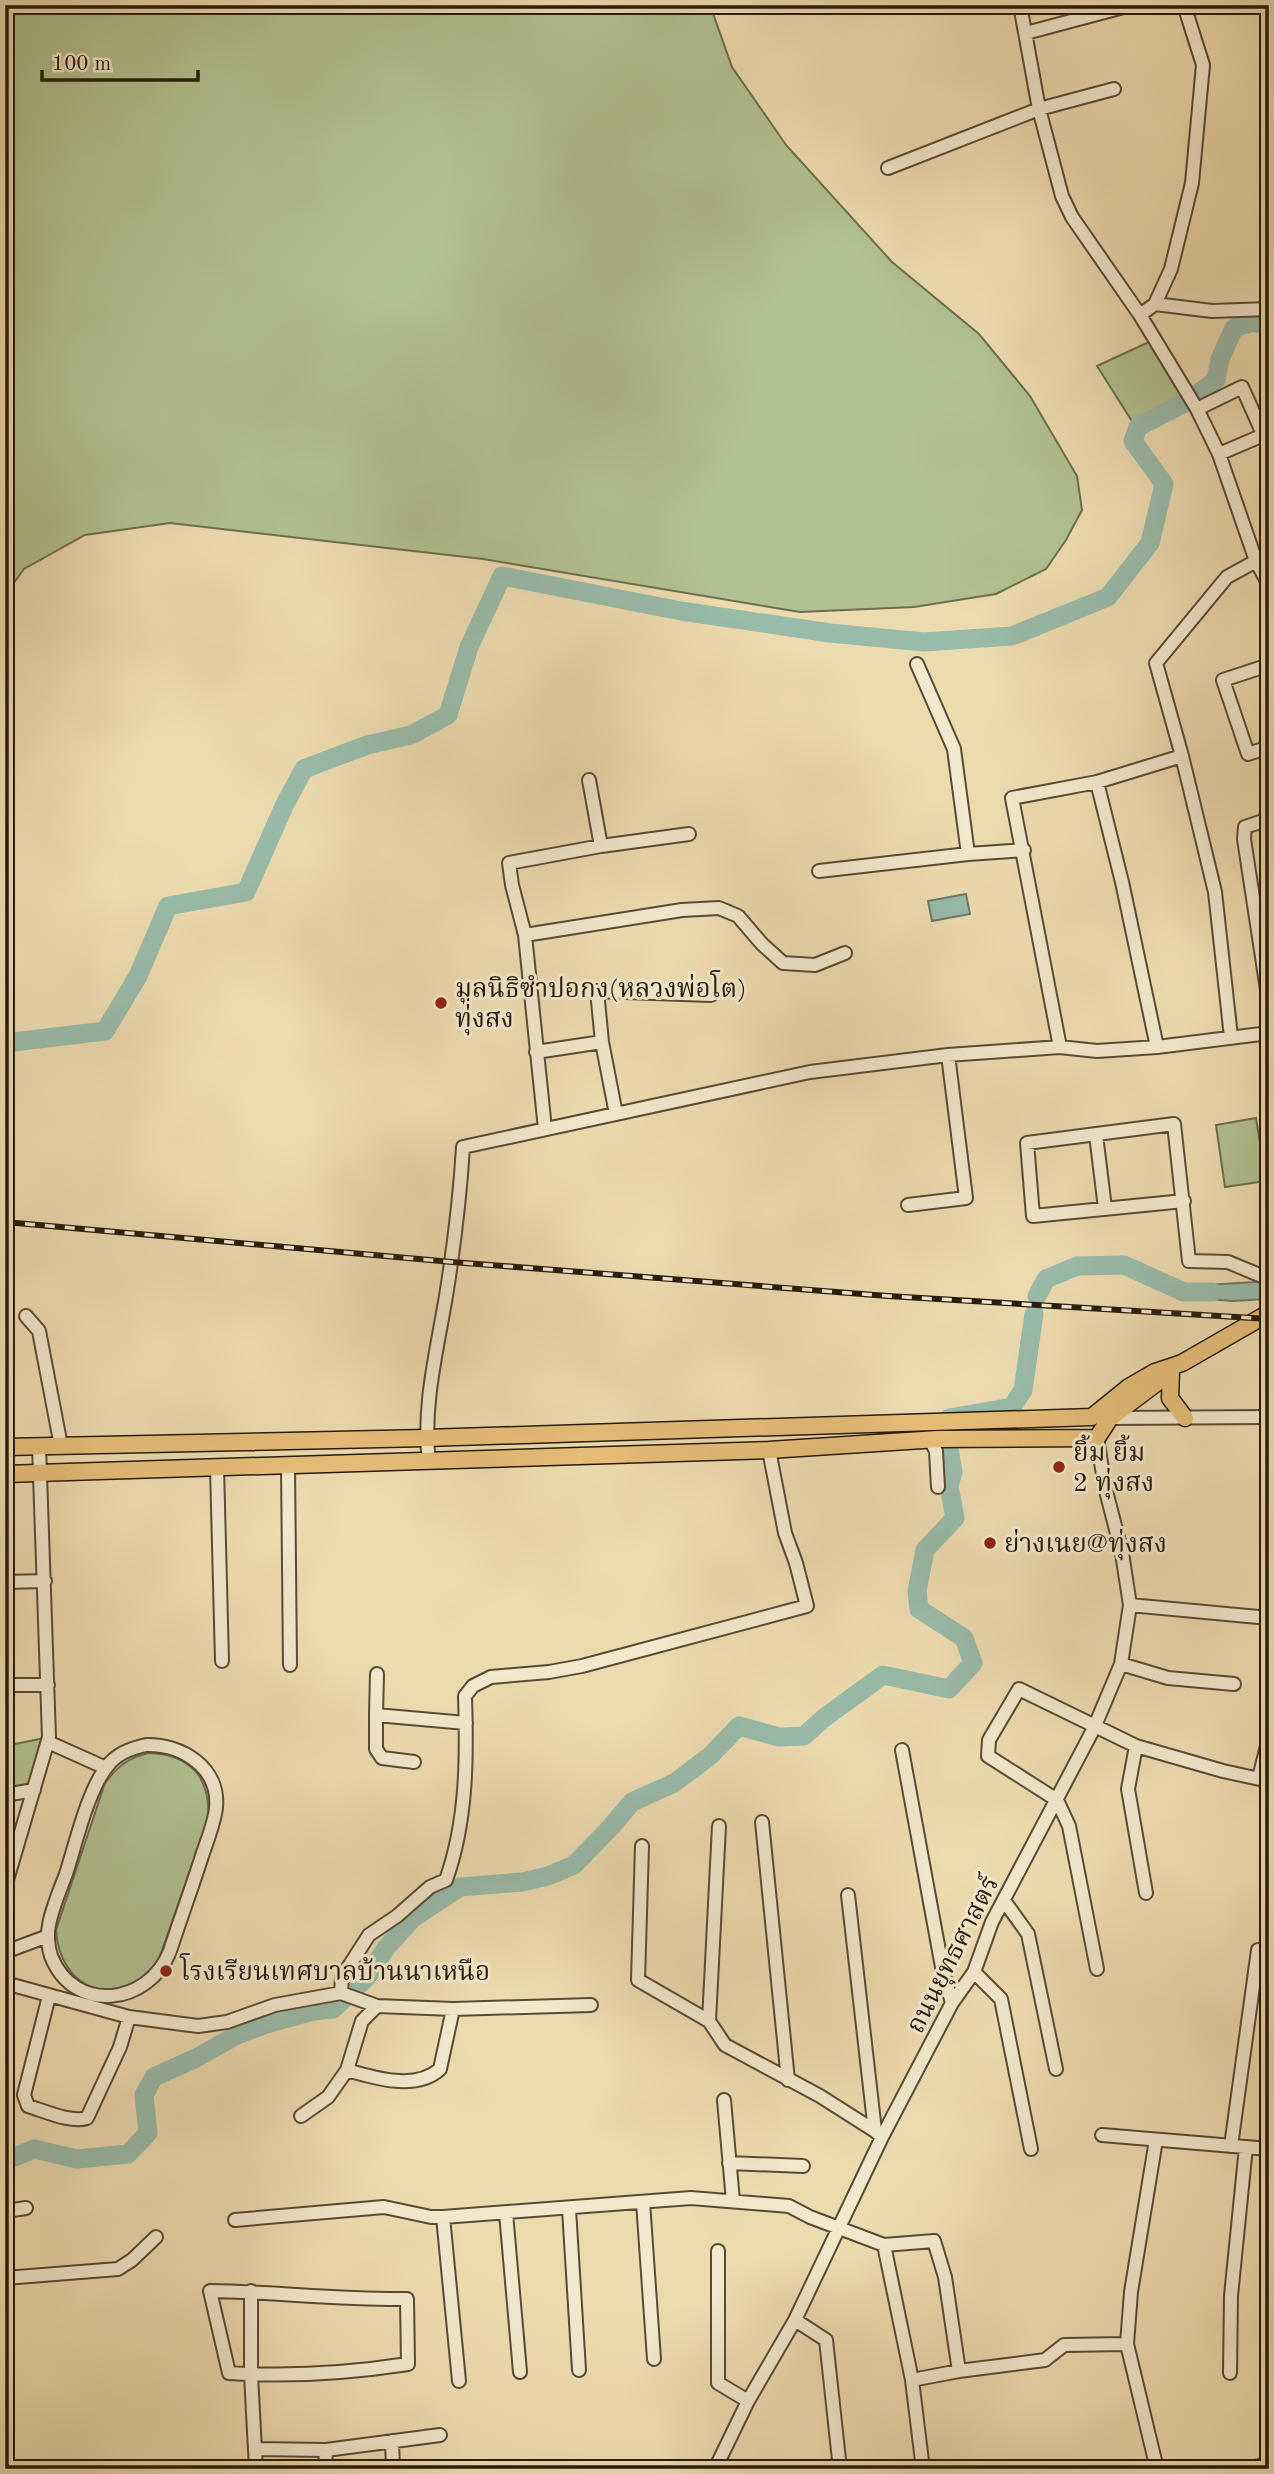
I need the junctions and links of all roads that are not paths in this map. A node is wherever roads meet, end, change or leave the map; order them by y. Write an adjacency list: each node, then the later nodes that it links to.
1 (1020, 5): 4 (street)
2 (1131, 5): 4 (street)
3 (1184, 5): 8 (street)
4 (1026, 33): 6 (street)
5 (1114, 89): 6 (street)
6 (1039, 109): 7 (street); 10 (street)
7 (888, 168)
8 (1155, 304): 9 (street); 10 (street)
9 (1269, 310)
10 (1140, 315): 11 (street)
11 (1196, 407): 12 (street); 13 (street)
12 (1266, 433): 13 (street)
13 (1219, 454): 14 (street)
14 (1256, 561): 15 (street); 19 (street)
15 (1269, 585)
16 (918, 664): 26 (street)
17 (1269, 665): 18 (street)
18 (1269, 747)
19 (1182, 755): 21 (street); 33 (street)
20 (589, 780): 24 (street)
21 (1097, 782): 25 (street); 36 (street)
22 (1269, 819): 31 (street)
23 (689, 834): 24 (street)
24 (601, 846): 28 (street)
25 (1024, 850): 26 (street); 35 (street)
26 (968, 853): 27 (street)
27 (819, 871)
28 (525, 936): 29 (street); 37 (street)
29 (845, 953)
30 (711, 995): 34 (street)
31 (1269, 1003)
32 (1269, 1033): 33 (street)
33 (1231, 1037): 36 (street)
34 (602, 1042): 37 (street); 39 (street)
35 (1060, 1047): 36 (street); 38 (street)
36 (1157, 1047)
37 (536, 1052): 40 (street)
38 (948, 1055): 39 (street); 43 (street)
39 (616, 1114): 40 (street)
40 (545, 1129): 55 (street)
41 (1096, 1135): 42 (street); 44 (street); 44 (street)
42 (1184, 1201): 44 (street); 45 (street)
43 (908, 1205)
44 (1105, 1208)
45 (1269, 1279)
46 (1269, 1313): 48 (main road)
47 (26, 1315): 59 (street)
48 (1177, 1367): 49 (main road); 53 (main road); 54 (main road)
49 (1118, 1395): 50 (main road); 52 (main road)
50 (1092, 1417): 52 (main road); 53 (street)
51 (1269, 1417): 54 (street)
52 (1055, 1418): 55 (main road)
53 (1110, 1418): 54 (street); 56 (main road)
54 (1185, 1418)
55 (426, 1438): 59 (main road); 62 (street)
56 (1097, 1438): 57 (main road); 70 (street, ถนนยุทธศาสตร์)
57 (934, 1440): 61 (main road); 67 (street)
58 (39, 1446): 59 (main road); 60 (main road); 66 (street)
59 (61, 1446)
60 (5, 1447)
61 (769, 1450): 62 (main road); 80 (street)
62 (429, 1462): 63 (main road)
63 (288, 1465): 64 (main road); 74 (street)
64 (217, 1467): 66 (main road); 72 (street)
65 (5, 1474): 66 (main road)
66 (40, 1474): 68 (street)
67 (938, 1487)
68 (44, 1581): 69 (street); 78 (street)
69 (5, 1582)
70 (1130, 1605): 71 (street); 73 (street, ถนนยุทธศาสตร์)
71 (1269, 1618)
72 (222, 1661)
73 (1121, 1664): 76 (street); 81 (street, ถนนยุทธศาสตร์)
74 (290, 1665)
75 (377, 1675): 79 (street)
76 (1234, 1684)
77 (5, 1685): 78 (street)
78 (48, 1685): 83 (street)
79 (376, 1715): 80 (street); 86 (street)
80 (466, 1723): 105 (street)
81 (1094, 1728): 84 (street); 91 (street, ถนนยุทธศาสตร์); 91 (street)
82 (1269, 1738): 88 (street)
83 (48, 1742): 87 (street); 89 (street)
84 (1136, 1746): 88 (street); 96 (street)
85 (902, 1750): 107 (street)
86 (414, 1762)
87 (106, 1768): 99 (street); 99 (street)
88 (1264, 1779)
89 (34, 1790): 90 (street); 95 (street)
90 (5, 1795)
91 (1057, 1800): 98 (street, ถนนยุทธศาสตร์); 102 (street)
92 (762, 1822): 115 (street)
93 (719, 1826): 112 (street)
94 (642, 1846): 112 (street)
95 (5, 1887)
96 (1146, 1893)
97 (848, 1895): 118 (street)
98 (1004, 1902): 103 (street, ถนนยุทธศาสตร์); 113 (street)
99 (48, 1936): 101 (street)
100 (1258, 1950): 121 (street)
101 (5, 1952)
102 (1097, 1969)
103 (974, 1972): 107 (street, ถนนยุทธศาสตร์); 123 (street)
104 (5, 1983): 106 (street)
105 (346, 1995): 109 (street); 111 (street)
106 (49, 1996): 111 (street); 111 (street)
107 (952, 2003): 118 (street, ถนนยุทธศาสตร์)
108 (591, 2005): 110 (street)
109 (377, 2006): 110 (street); 114 (street)
110 (453, 2009): 114 (street)
111 (129, 2017)
112 (709, 2021): 115 (street)
113 (1056, 2069)
114 (347, 2070): 117 (street)
115 (788, 2080): 118 (street)
116 (724, 2100): 125 (street)
117 (301, 2116)
118 (878, 2134): 135 (street, ถนนยุทธศาสตร์)
119 (1102, 2135): 120 (street)
120 (1156, 2140): 121 (street); 142 (street)
121 (1231, 2146): 122 (street)
122 (1246, 2147): 124 (street); 147 (street)
123 (1031, 2149)
124 (1269, 2149)
125 (729, 2162): 126 (street); 127 (street)
126 (803, 2166)
127 (733, 2201): 128 (street); 135 (street)
128 (642, 2203): 130 (street); 143 (street)
129 (26, 2208): 132 (street)
130 (569, 2209): 131 (street); 144 (street)
131 (506, 2213): 133 (street); 146 (street)
132 (5, 2214)
133 (443, 2217): 134 (street); 150 (street)
134 (235, 2220)
135 (838, 2227): 137 (street); 141 (street, ถนนยุทธศาสตร์)
136 (156, 2237): 139 (street)
137 (884, 2245): 145 (street); 149 (street)
138 (718, 2251): 151 (street)
139 (5, 2278)
140 (251, 2291): 148 (street); 148 (street); 148 (street)
141 (795, 2320): 151 (street, ถนนยุทธศาสตร์); 161 (street)
142 (1127, 2344): 145 (street); 163 (street)
143 (654, 2359)
144 (579, 2370)
145 (959, 2371): 149 (street)
146 (520, 2372)
147 (1230, 2373)
148 (251, 2375): 154 (street)
149 (912, 2380): 162 (street)
150 (459, 2381)
151 (748, 2401): 160 (street, ถนนยุทธศาสตร์)
152 (440, 2435): 153 (street)
153 (392, 2441): 155 (street); 159 (street)
154 (255, 2449): 155 (street); 157 (street)
155 (326, 2450): 158 (street)
156 (1269, 2464): 164 (street)
157 (256, 2469)
158 (325, 2469)
159 (393, 2469)
160 (715, 2469)
161 (840, 2469)
162 (923, 2469)
163 (1157, 2469)
164 (1244, 2469)

